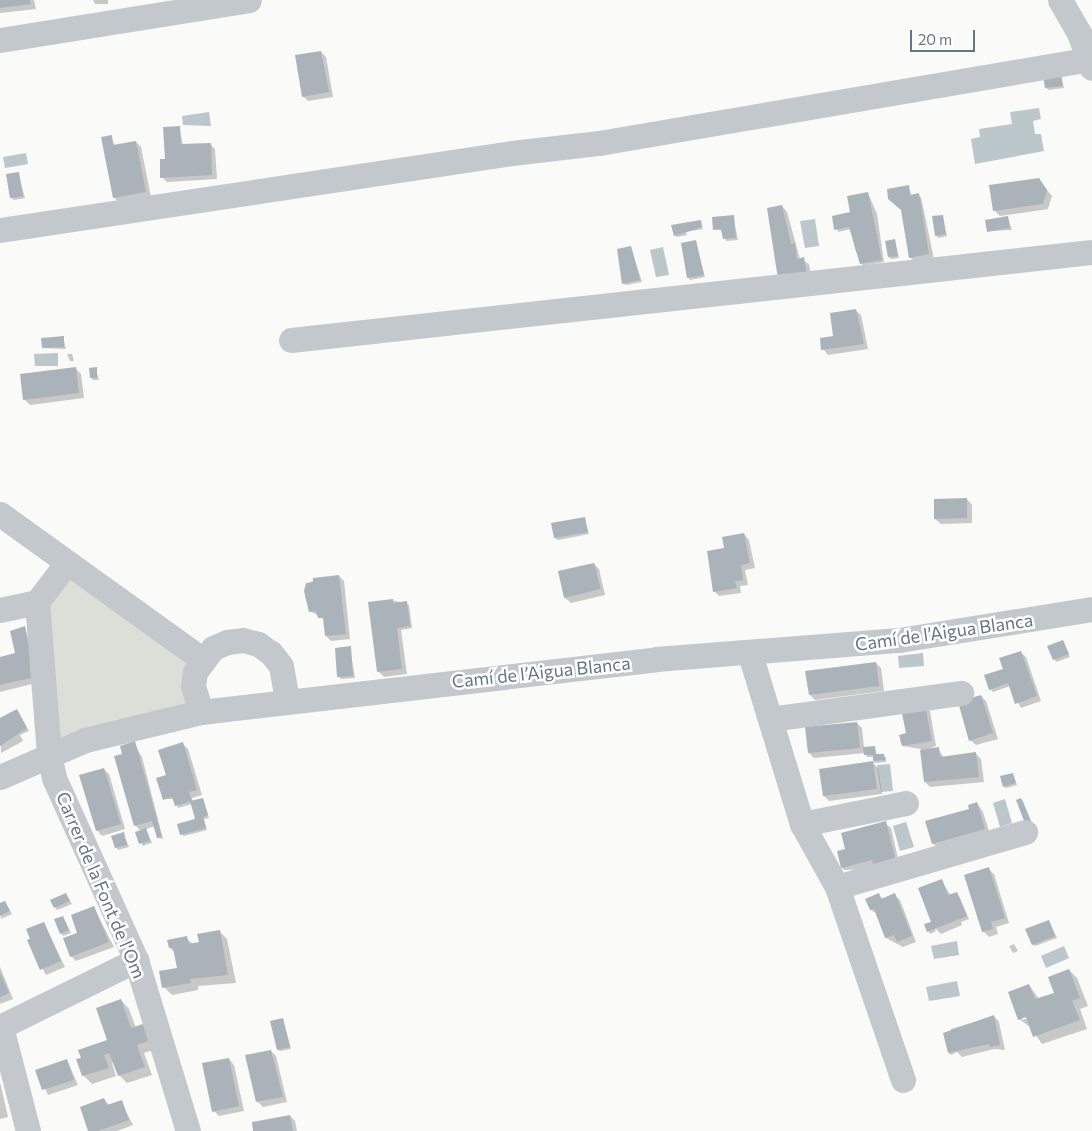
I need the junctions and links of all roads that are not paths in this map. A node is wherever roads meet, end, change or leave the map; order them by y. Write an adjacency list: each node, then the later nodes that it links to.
1 (249, 0): 3 (street)
2 (1060, 0): 4 (street)
3 (0, 40)
4 (1091, 63): 5 (street)
5 (0, 230)
6 (1092, 252): 7 (street)
7 (291, 340)
8 (0, 514): 9 (street)
9 (66, 564): 10 (street); 14 (street)
10 (37, 602): 12 (street); 19 (street, Carrer de la Font de l'Om)
11 (1092, 609): 13 (street, Camí de l’Aigua Blanca)
12 (0, 610)
13 (750, 654): 16 (street, Camí de l’Aigua Blanca); 18 (street)
14 (202, 659): 16 (street); 17 (street)
15 (961, 693): 18 (street)
16 (287, 701): 17 (street, Camí de l’Aigua Blanca)
17 (201, 712): 19 (street, Camí de l’Aigua Blanca)
18 (770, 719): 22 (street)
19 (49, 754): 20 (street, Camí de l’Aigua Blanca); 25 (street, Carrer de la Font de l'Om)
20 (0, 777)
21 (906, 803): 22 (street)
22 (802, 824): 24 (street)
23 (1025, 832): 24 (street)
24 (838, 887): 27 (street)
25 (136, 960): 26 (street); 29 (street, Carrer de la Font de l'Om)
26 (0, 1027): 28 (street)
27 (903, 1080)
28 (28, 1131)
29 (188, 1131)

